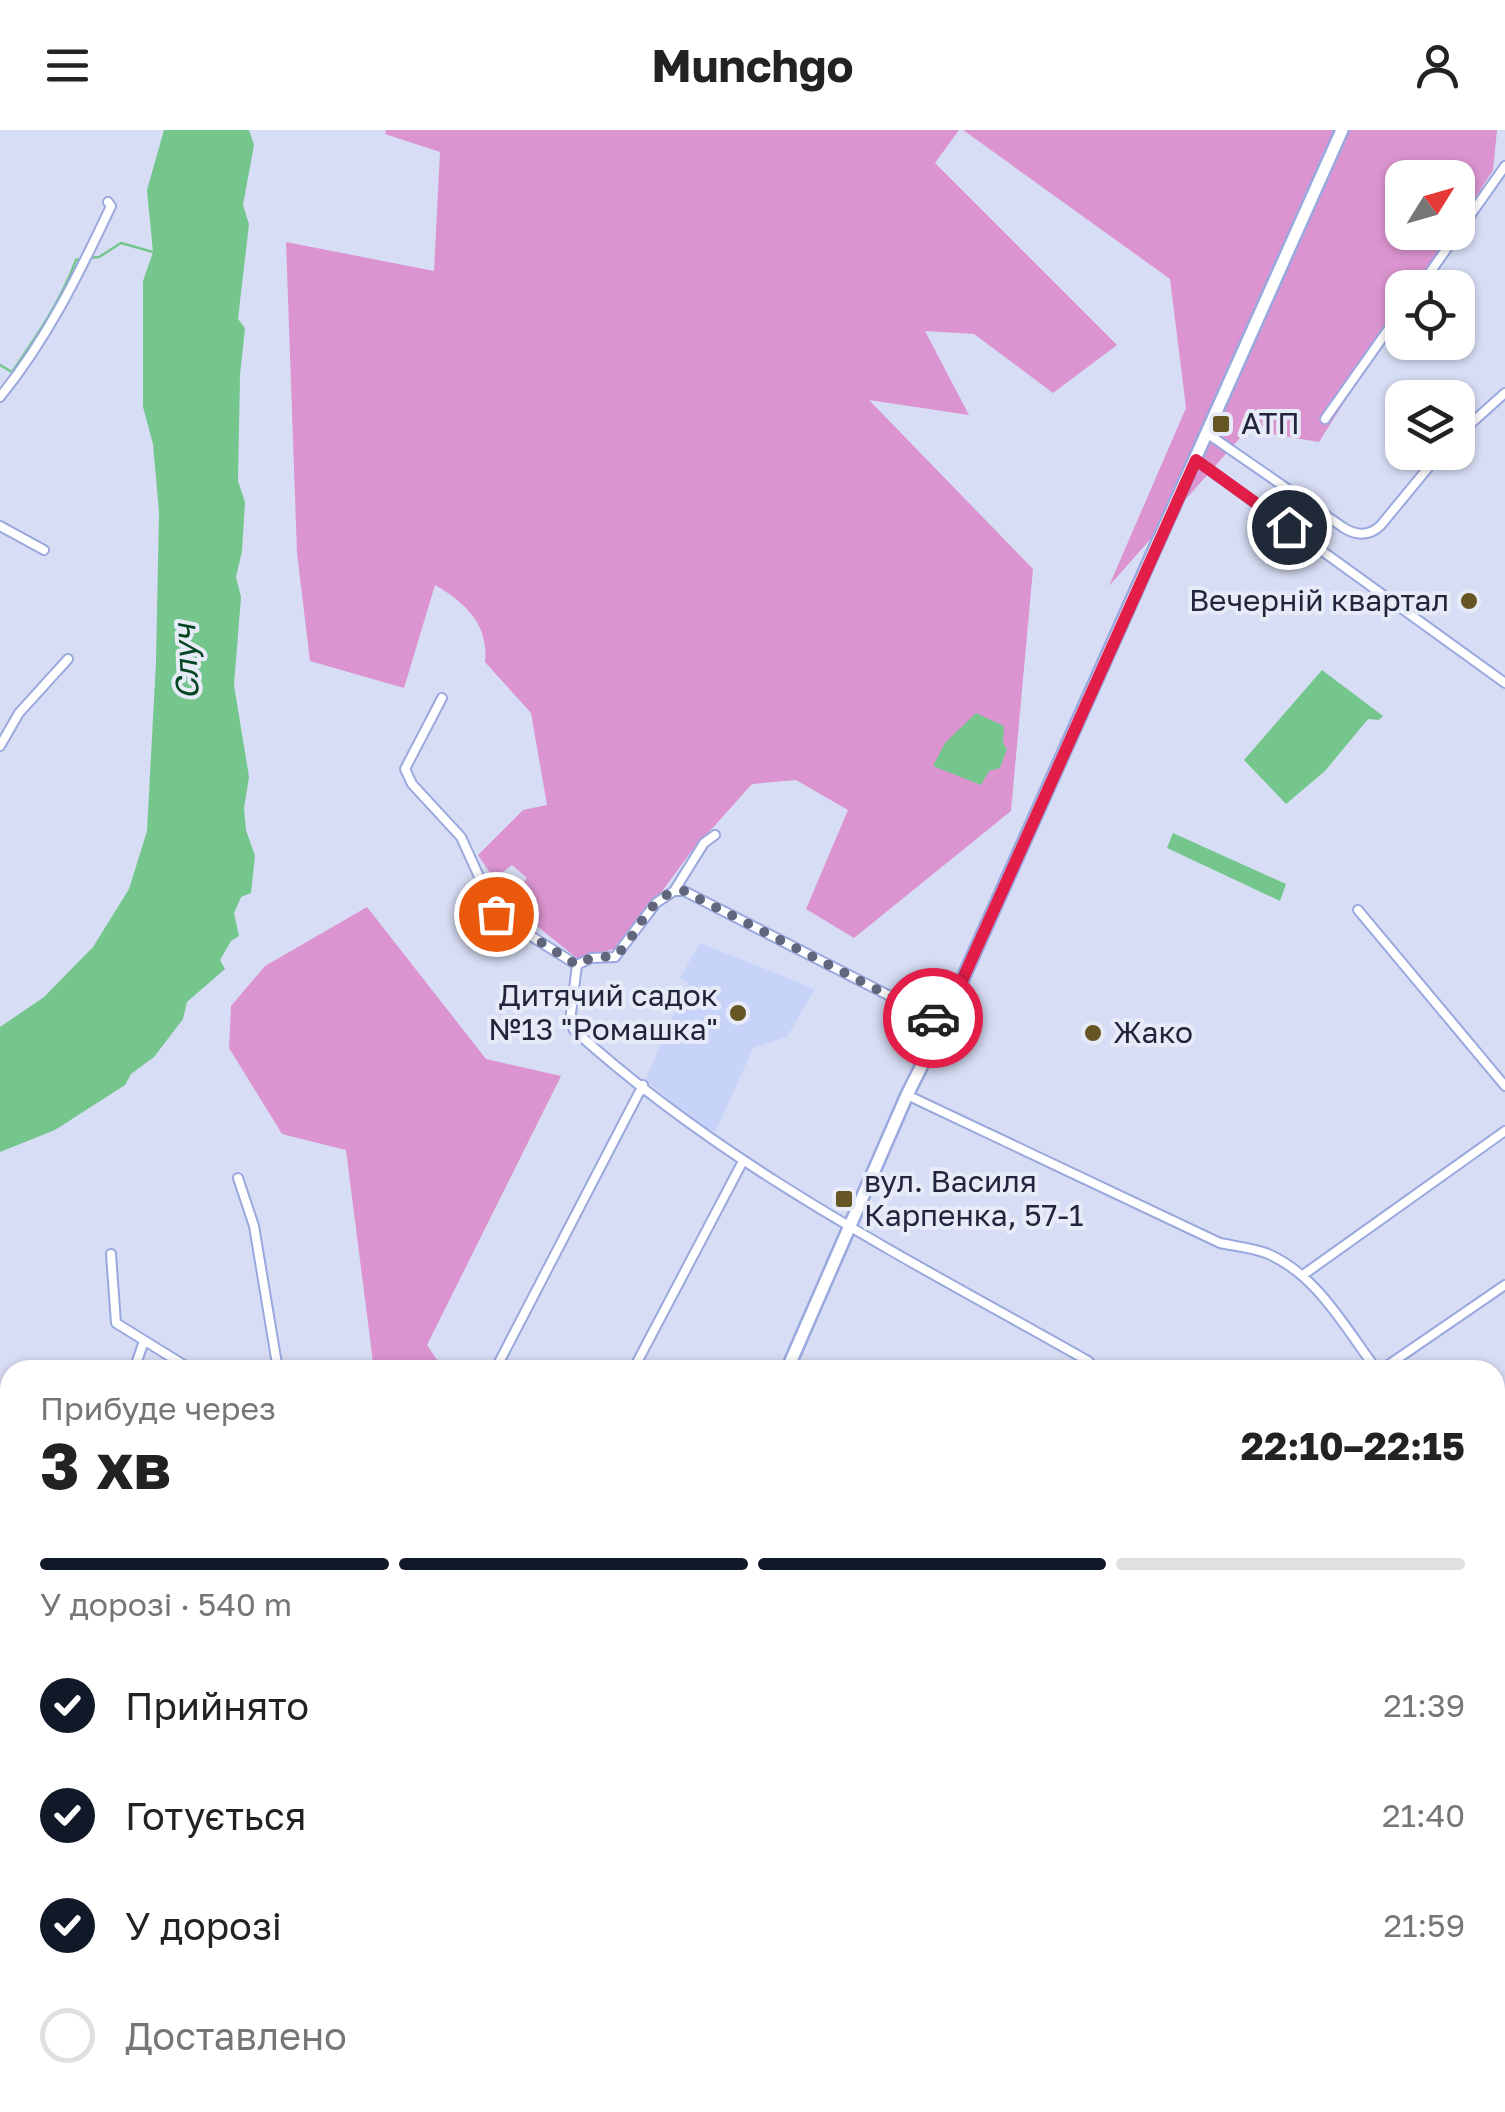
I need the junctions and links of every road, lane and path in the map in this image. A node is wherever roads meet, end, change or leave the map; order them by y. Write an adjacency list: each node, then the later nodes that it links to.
1 (1342, 130): 10 (street)
2 (1505, 166): 4 (street)
3 (108, 202): 7 (street)
4 (1431, 270)
5 (1385, 334): 8 (street)
6 (1505, 393): 9 (street)
7 (0, 397)
8 (1325, 420)
9 (1475, 420)
10 (1208, 434): 11 (street); 12 (street)
11 (1196, 460): 16 (street); 23 (street)
12 (1425, 470)
13 (0, 526): 14 (street)
14 (44, 550)
15 (68, 659): 18 (street)
16 (1505, 683)
17 (442, 698): 22 (street)
18 (0, 746)
19 (715, 834): 20 (street)
20 (674, 891): 22 (street); 23 (street)
21 (1358, 910): 25 (street)
22 (577, 965): 24 (street)
23 (943, 1023): 26 (street)
24 (642, 1085): 28 (street); 38 (street)
25 (1505, 1086)
26 (907, 1095): 30 (street); 32 (street)
27 (1505, 1131): 32 (street)
28 (743, 1161): 30 (street); 39 (street)
29 (238, 1178): 37 (street)
30 (850, 1229): 40 (street); 41 (street)
31 (111, 1254): 34 (street)
32 (1303, 1275): 42 (street)
33 (1505, 1285): 43 (street)
34 (144, 1341): 35 (street); 36 (street)
35 (137, 1360)
36 (175, 1360)
37 (276, 1360)
38 (500, 1360)
39 (639, 1360)
40 (791, 1360)
41 (1083, 1360)
42 (1371, 1360)
43 (1394, 1360)

